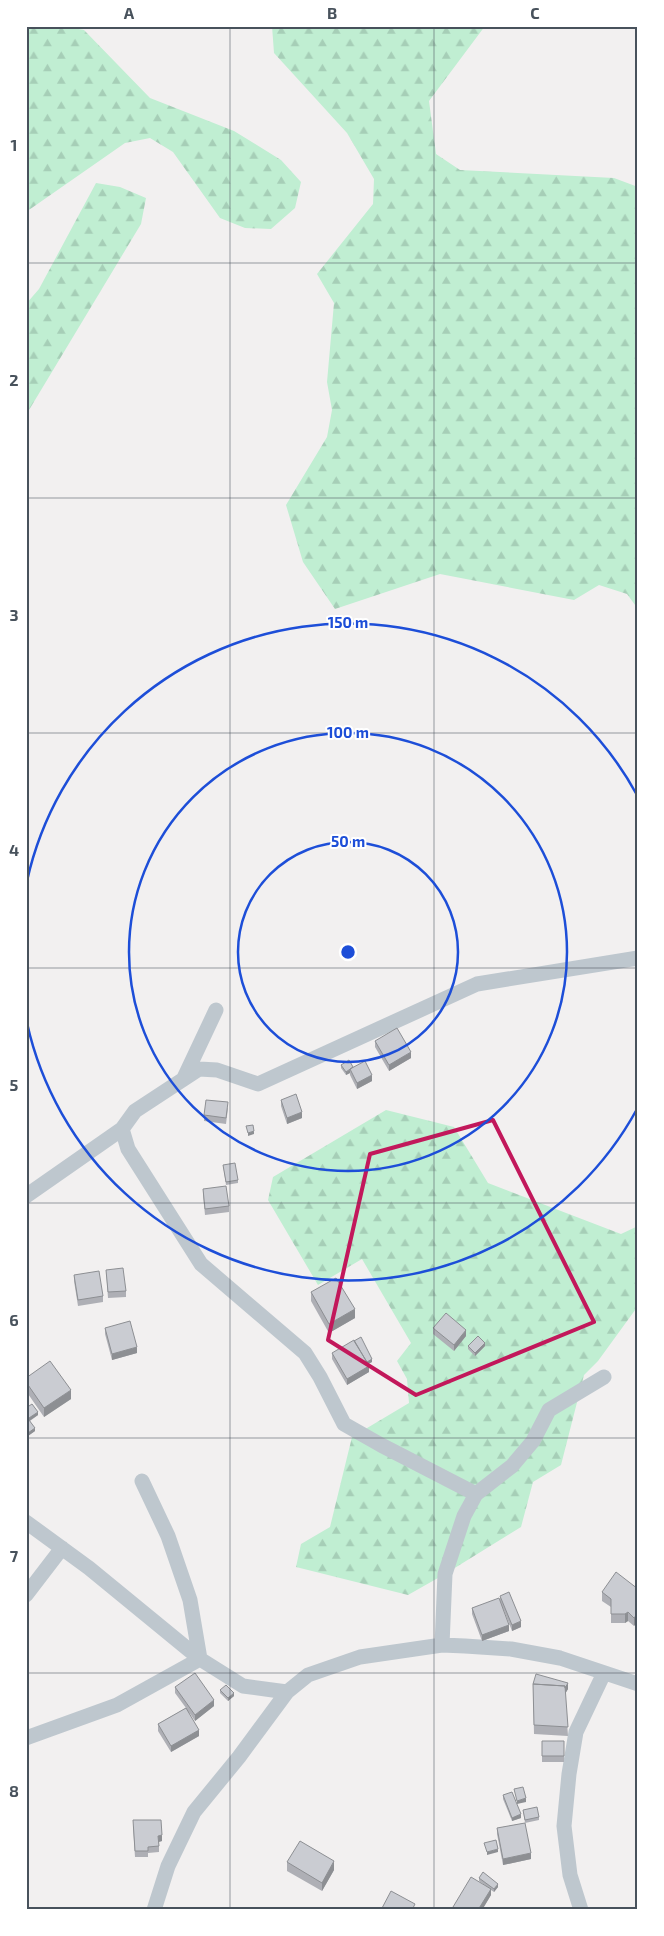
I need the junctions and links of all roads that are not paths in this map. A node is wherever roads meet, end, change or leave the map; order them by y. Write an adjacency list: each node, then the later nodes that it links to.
1 (638, 958): 3 (street)
2 (216, 1010): 3 (street)
3 (183, 1079): 4 (street)
4 (122, 1129): 5 (street); 8 (street)
5 (26, 1196)
6 (604, 1378): 8 (street)
7 (142, 1481): 13 (street)
8 (476, 1494): 12 (street)
9 (26, 1522): 10 (street)
10 (62, 1548): 11 (street); 13 (street)
11 (26, 1595)
12 (442, 1645): 14 (street); 16 (street)
13 (200, 1659): 16 (street); 17 (street)
14 (604, 1673): 15 (street); 19 (street)
15 (638, 1684)
16 (287, 1692): 18 (street)
17 (26, 1738)
18 (154, 1910)
19 (580, 1910)

